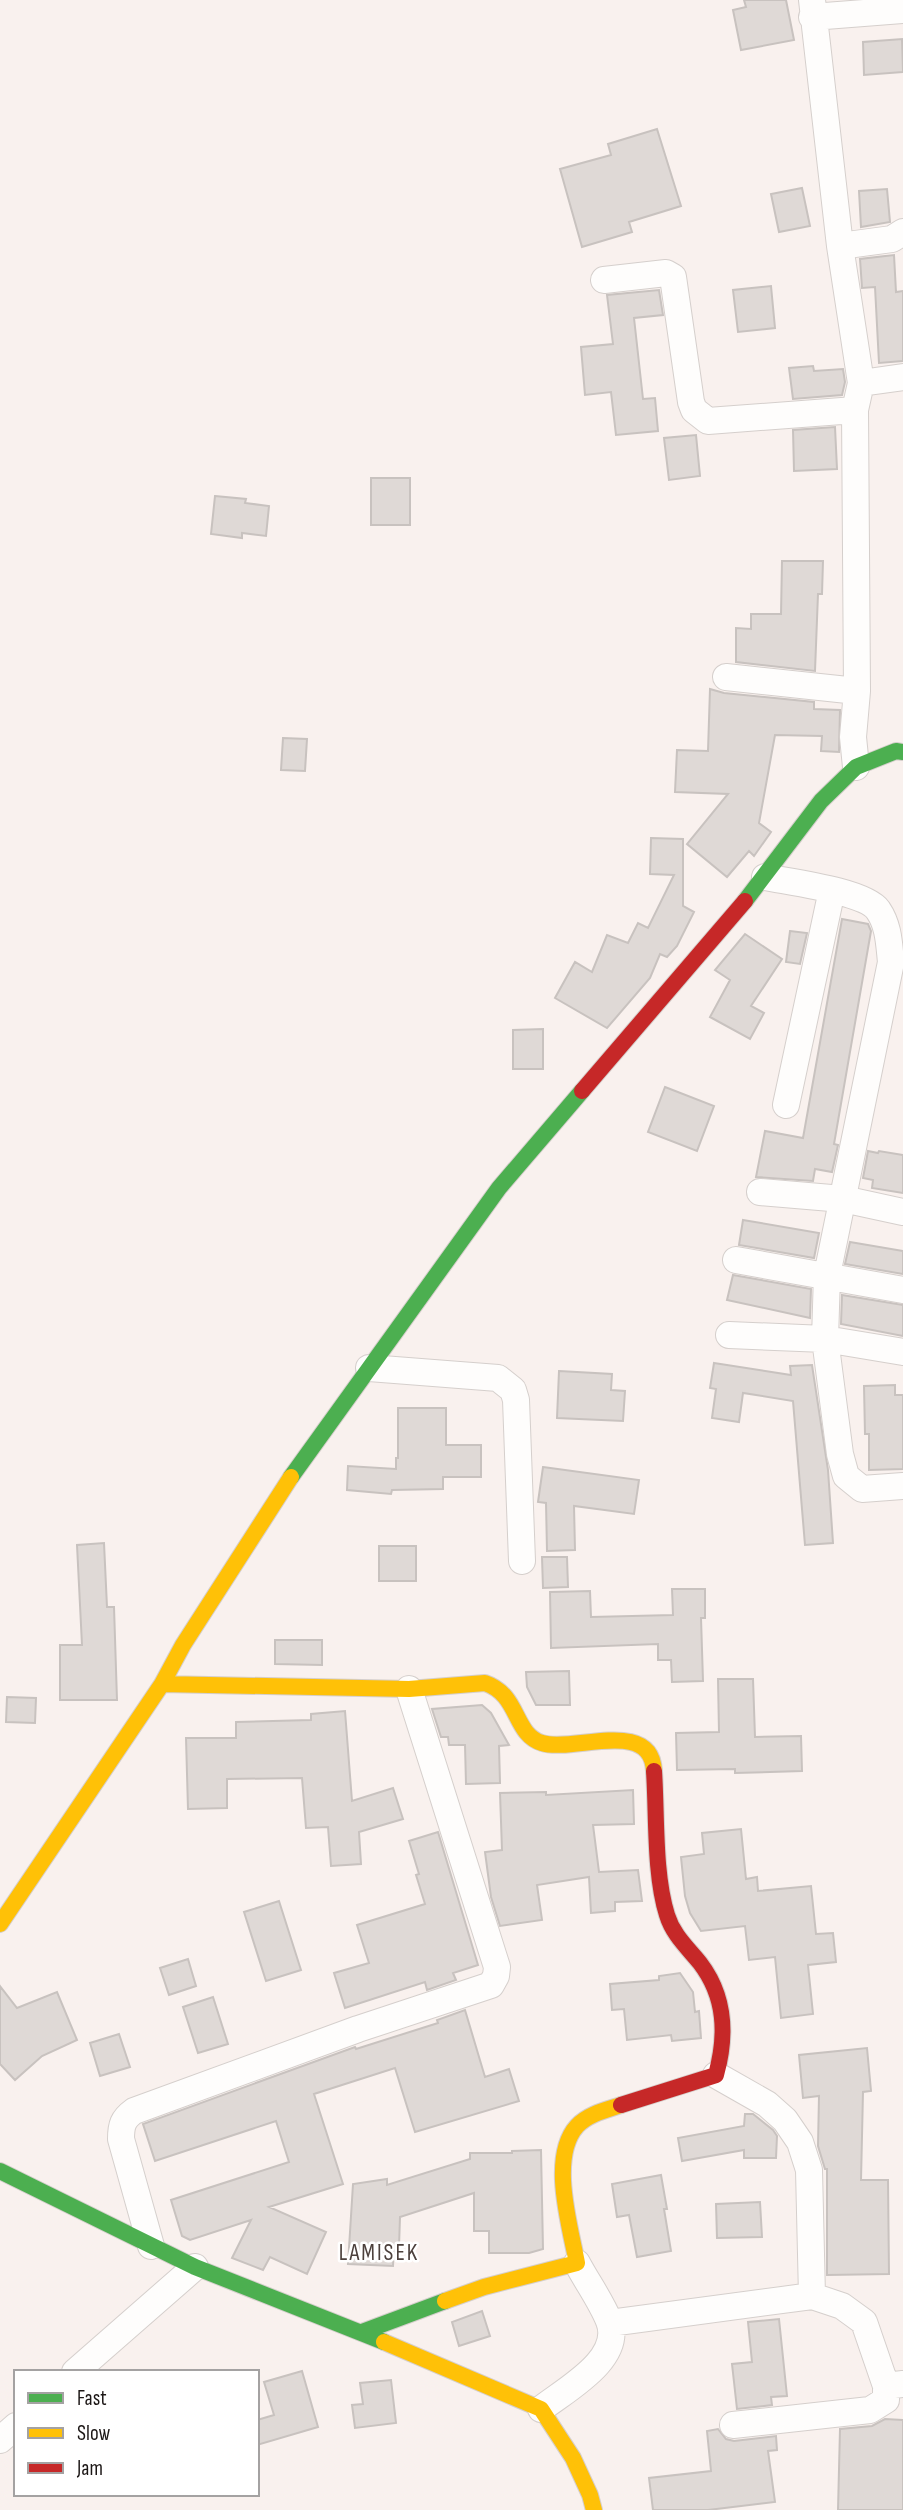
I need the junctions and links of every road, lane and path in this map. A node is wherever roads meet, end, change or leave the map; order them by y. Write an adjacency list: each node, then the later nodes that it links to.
1 (812, 8): 2 (street); 4 (street)
2 (903, 10)
3 (903, 233): 4 (street)
4 (840, 246): 7 (street)
5 (604, 280): 8 (street)
6 (903, 377): 7 (street)
7 (861, 383): 8 (street)
8 (855, 410): 10 (street)
9 (726, 677): 10 (street)
10 (857, 691): 12 (street)
11 (903, 752): 12 (street)
12 (856, 767): 13 (street)
13 (765, 877): 14 (street); 25 (street)
14 (832, 890): 15 (street); 17 (street)
15 (786, 1105)
16 (760, 1192): 17 (street)
17 (843, 1199): 18 (street); 20 (street)
18 (903, 1212)
19 (736, 1259): 20 (street)
20 (827, 1275): 21 (street); 23 (street)
21 (903, 1290)
22 (729, 1335): 23 (street)
23 (825, 1339): 24 (street); 26 (street)
24 (903, 1352)
25 (369, 1367): 27 (street); 28 (street)
26 (903, 1486)
27 (522, 1561)
28 (162, 1684): 29 (street); 30 (street)
29 (408, 1689): 31 (street); 33 (street)
30 (0, 1924)
31 (716, 2075): 34 (street); 36 (street)
32 (0, 2171): 33 (street)
33 (151, 2246): 35 (street)
34 (577, 2263): 37 (street); 38 (street)
35 (195, 2267): 38 (street); 39 (street)
36 (812, 2296): 37 (street); 40 (street)
37 (610, 2323): 41 (street)
38 (362, 2332): 41 (street)
39 (77, 2370)
40 (895, 2385): 42 (street)
41 (541, 2409): 45 (street)
42 (733, 2425)
43 (14, 2428): 44 (street)
44 (0, 2440)
45 (593, 2510)

